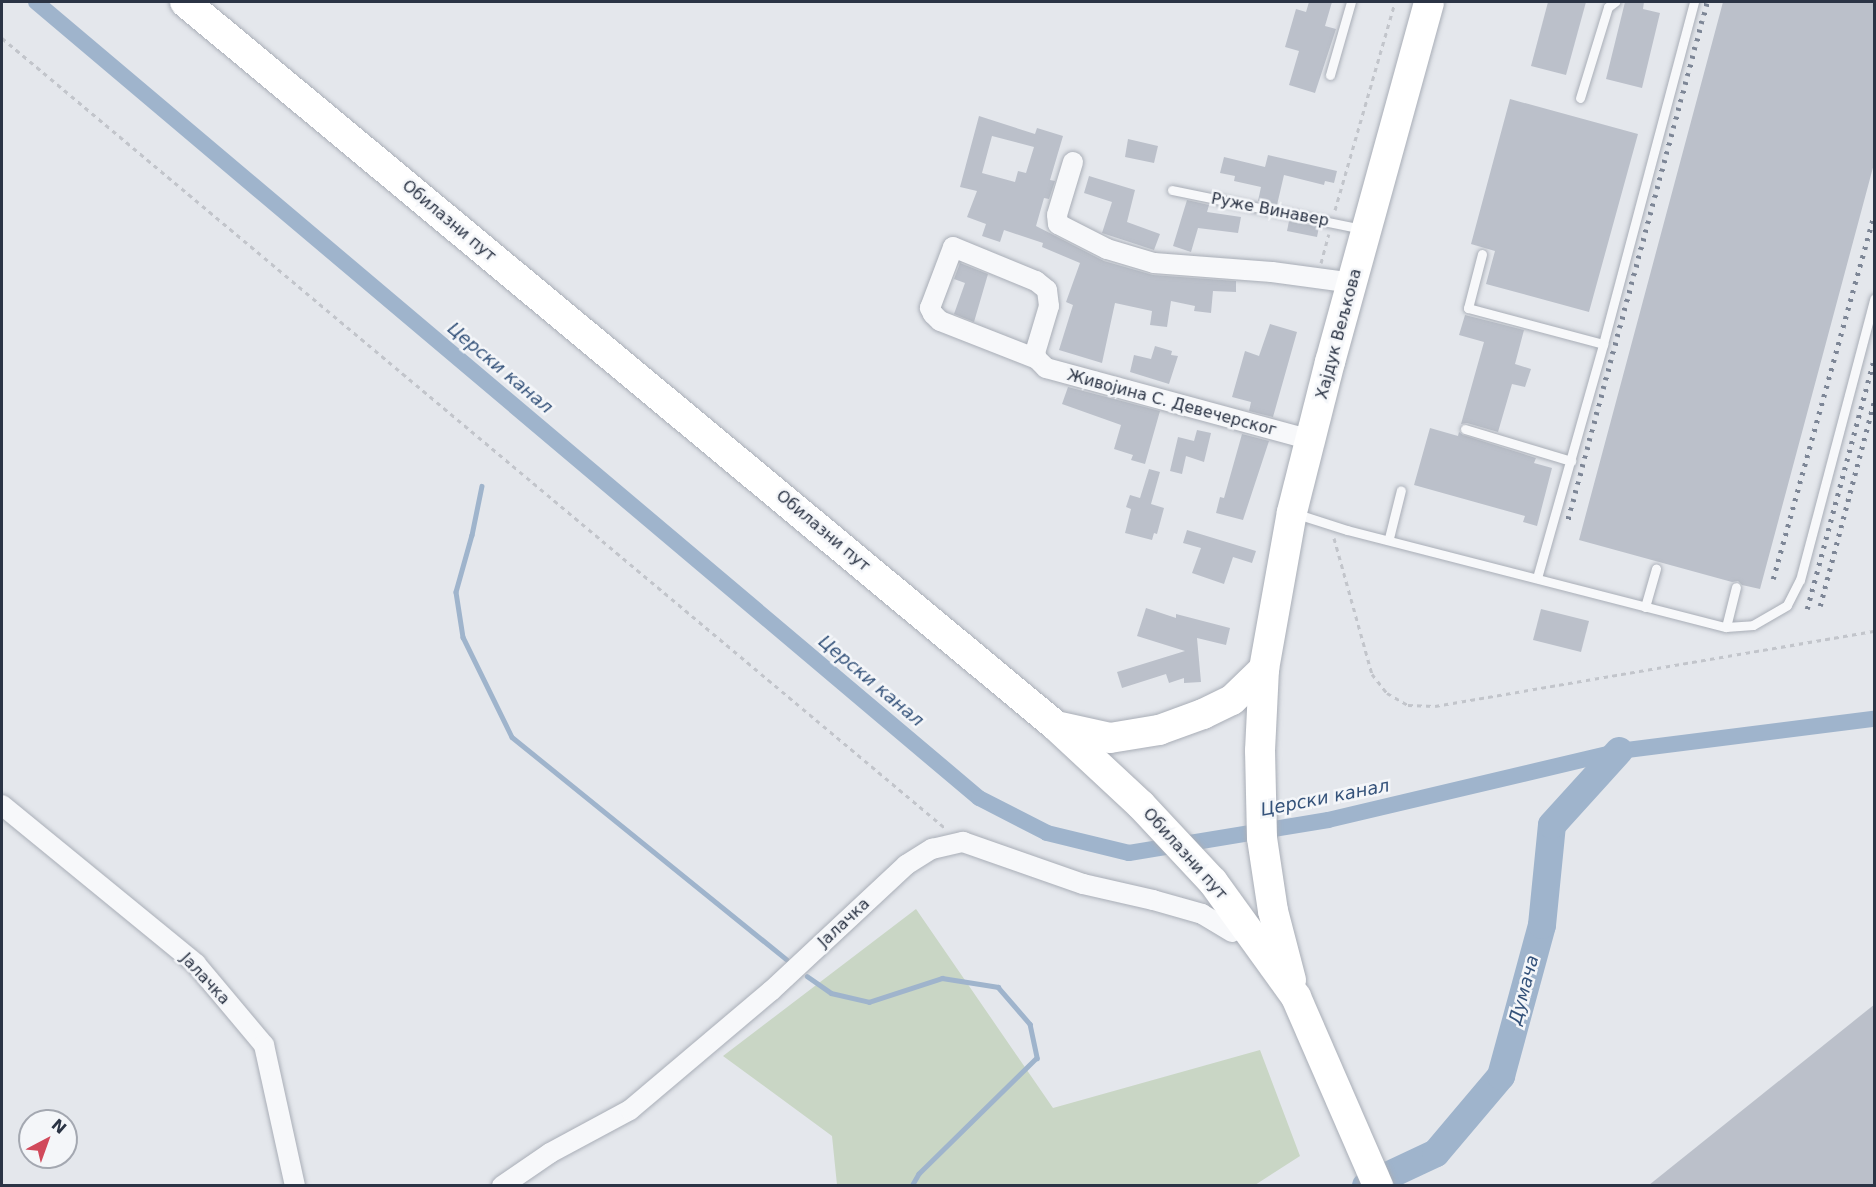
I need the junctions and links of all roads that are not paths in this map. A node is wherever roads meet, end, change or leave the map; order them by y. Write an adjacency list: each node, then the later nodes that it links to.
1 (186, 2): 28 (main road, Обилазни пут)
2 (1351, 2): 6 (lane)
3 (1429, 2): 10 (main road, Хајдук Вељкова)
4 (1615, 2): 7 (lane)
5 (1694, 2): 14 (lane)
6 (1330, 75)
7 (1580, 98)
8 (1073, 162): 12 (street)
9 (1172, 190): 10 (lane, Руже Винавер)
10 (1368, 230): 12 (main road, Хајдук Вељкова)
11 (1482, 254): 14 (lane)
12 (1353, 283): 17 (main road, Хајдук Вељкова)
13 (1875, 299): 26 (lane)
14 (1603, 344): 18 (lane)
15 (1037, 359): 15 (street, Живојина С. Девечерског); 17 (street, Живојина С. Девечерског)
16 (1465, 429): 18 (lane)
17 (1311, 440): 20 (main road, Хајдук Вељкова)
18 (1571, 461): 23 (lane)
19 (1401, 490): 21 (lane)
20 (1292, 512): 21 (lane); 27 (main road, Хајдук Вељкова)
21 (1389, 538): 23 (lane)
22 (1656, 568): 25 (lane)
23 (1536, 578): 25 (lane)
24 (1736, 587): 26 (lane)
25 (1645, 607): 26 (lane)
26 (1726, 627)
27 (1264, 669): 28 (main road); 31 (main road, Хајдук Вељкова)
28 (1056, 726): 30 (main road, Обилазни пут)
29 (2, 805): 32 (street, Јалачка)
30 (1234, 922): 31 (main road, Обилазни пут); 33 (street, Јалачка)
31 (1296, 997): 34 (main road, Обилазни пут)
32 (295, 1185)
33 (502, 1185)
34 (1378, 1185)

